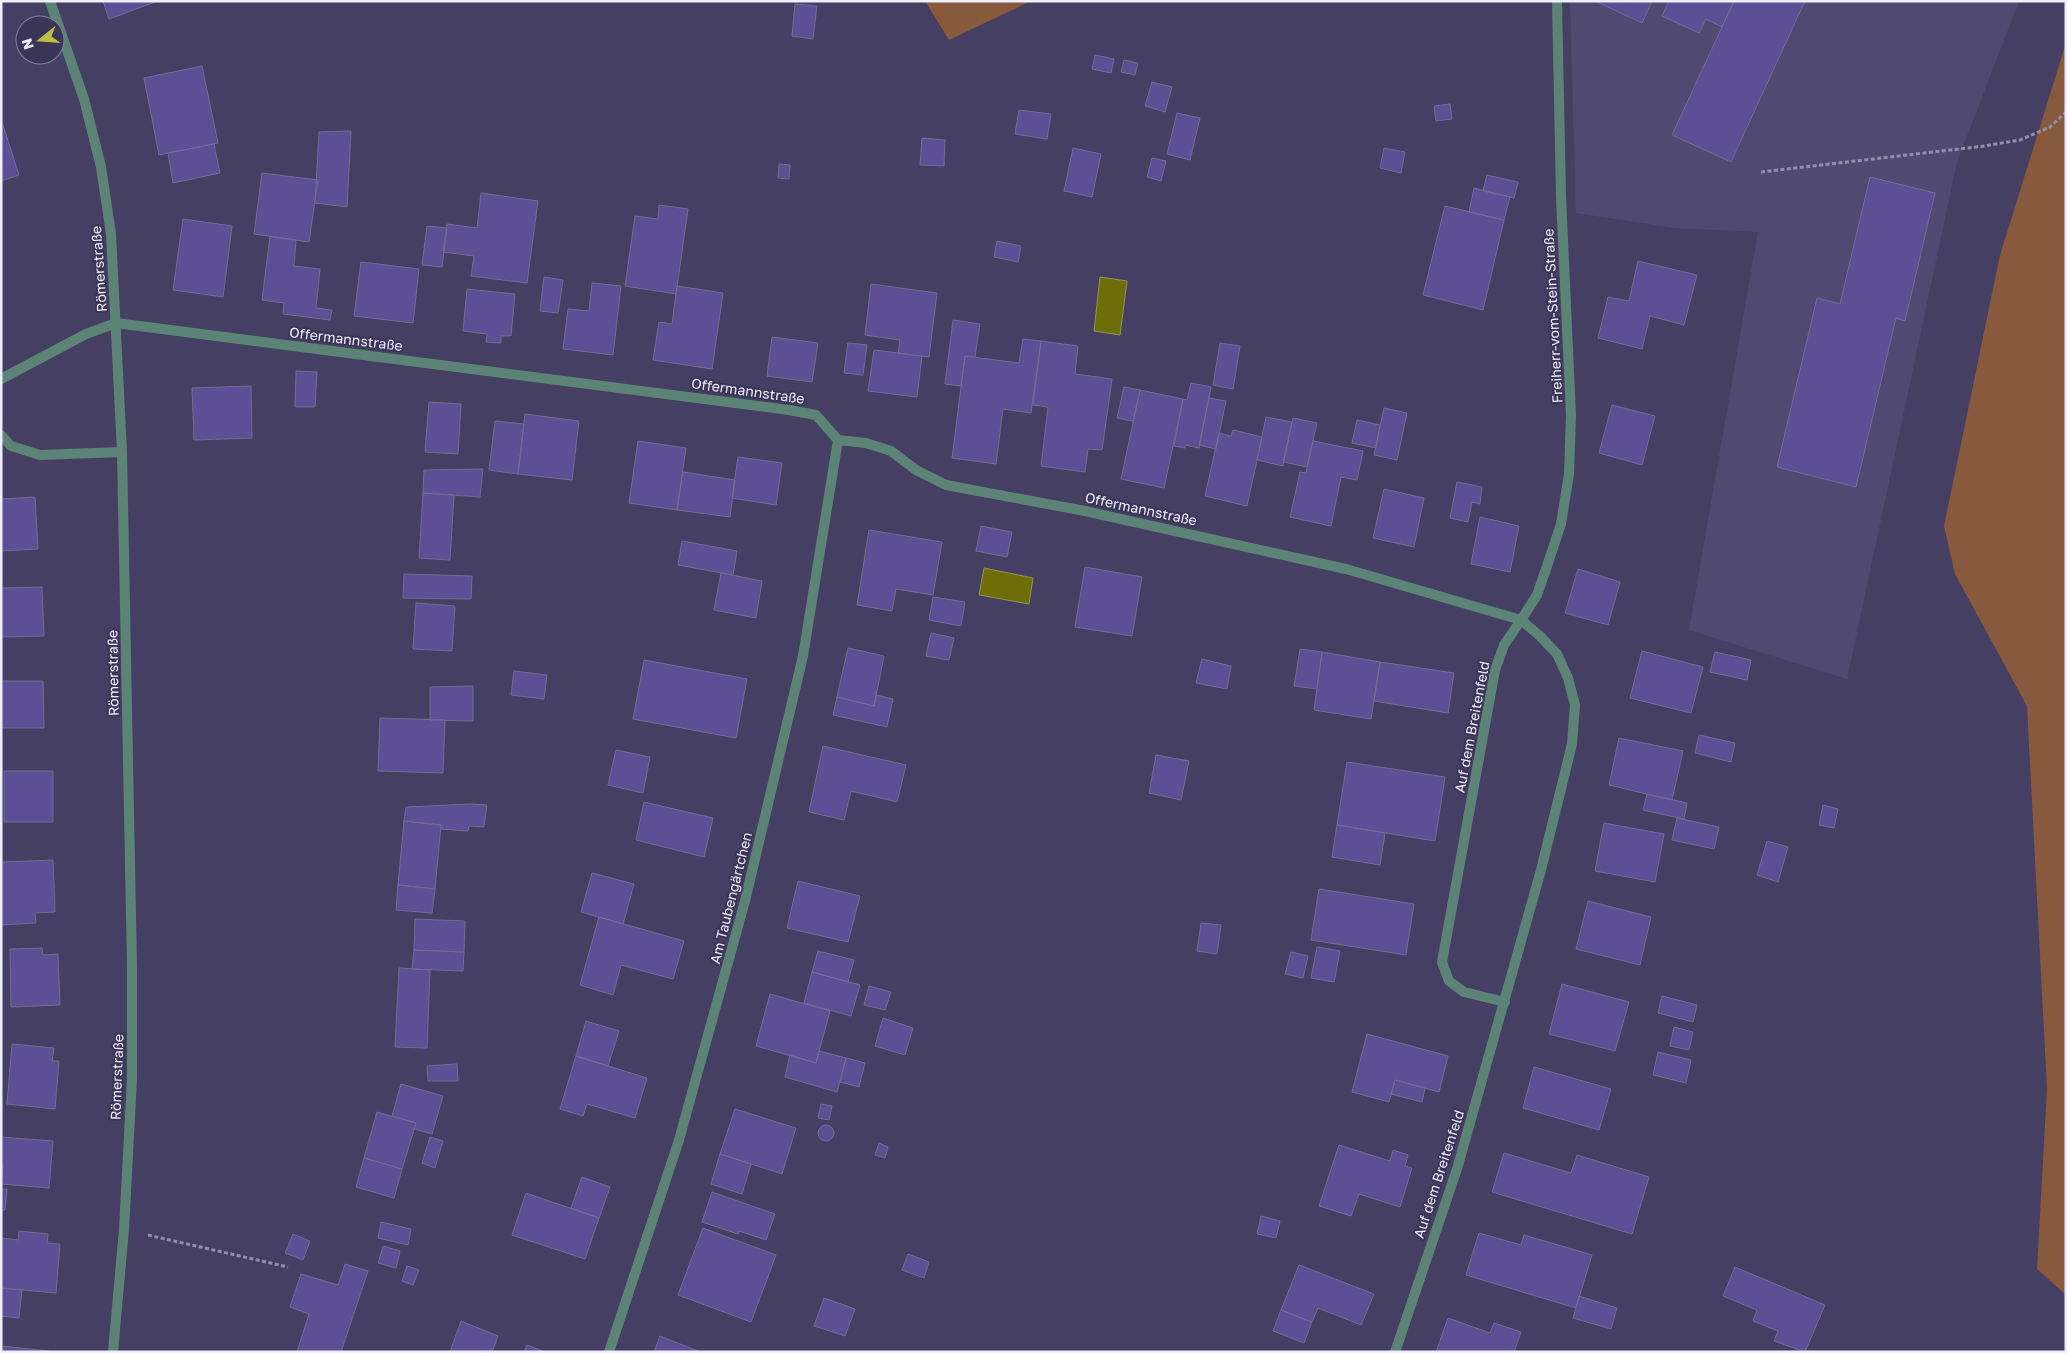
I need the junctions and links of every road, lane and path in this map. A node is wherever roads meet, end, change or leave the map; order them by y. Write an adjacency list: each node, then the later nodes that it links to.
1 (50, 1): 5 (street, Römerstraße)
2 (1557, 1): 10 (street, Freiherr-vom-Stein-Straße)
3 (2066, 112): 4 (path)
4 (1761, 172)
5 (116, 323): 6 (street); 8 (street, Offermannstraße); 9 (street, Römerstraße)
6 (1, 379)
7 (1, 435): 9 (street)
8 (838, 440): 10 (street, Offermannstraße); 15 (street, Am Taubengärtchen)
9 (122, 452): 12 (street, Römerstraße)
10 (1521, 620): 11 (street, Auf dem Breitenfeld); 11 (street, Auf dem Breitenfeld)
11 (1505, 1002): 16 (street, Auf dem Breitenfeld)
12 (124, 1229): 13 (path); 14 (street, Römerstraße)
13 (288, 1267)
14 (113, 1352)
15 (609, 1352)
16 (1395, 1352)

